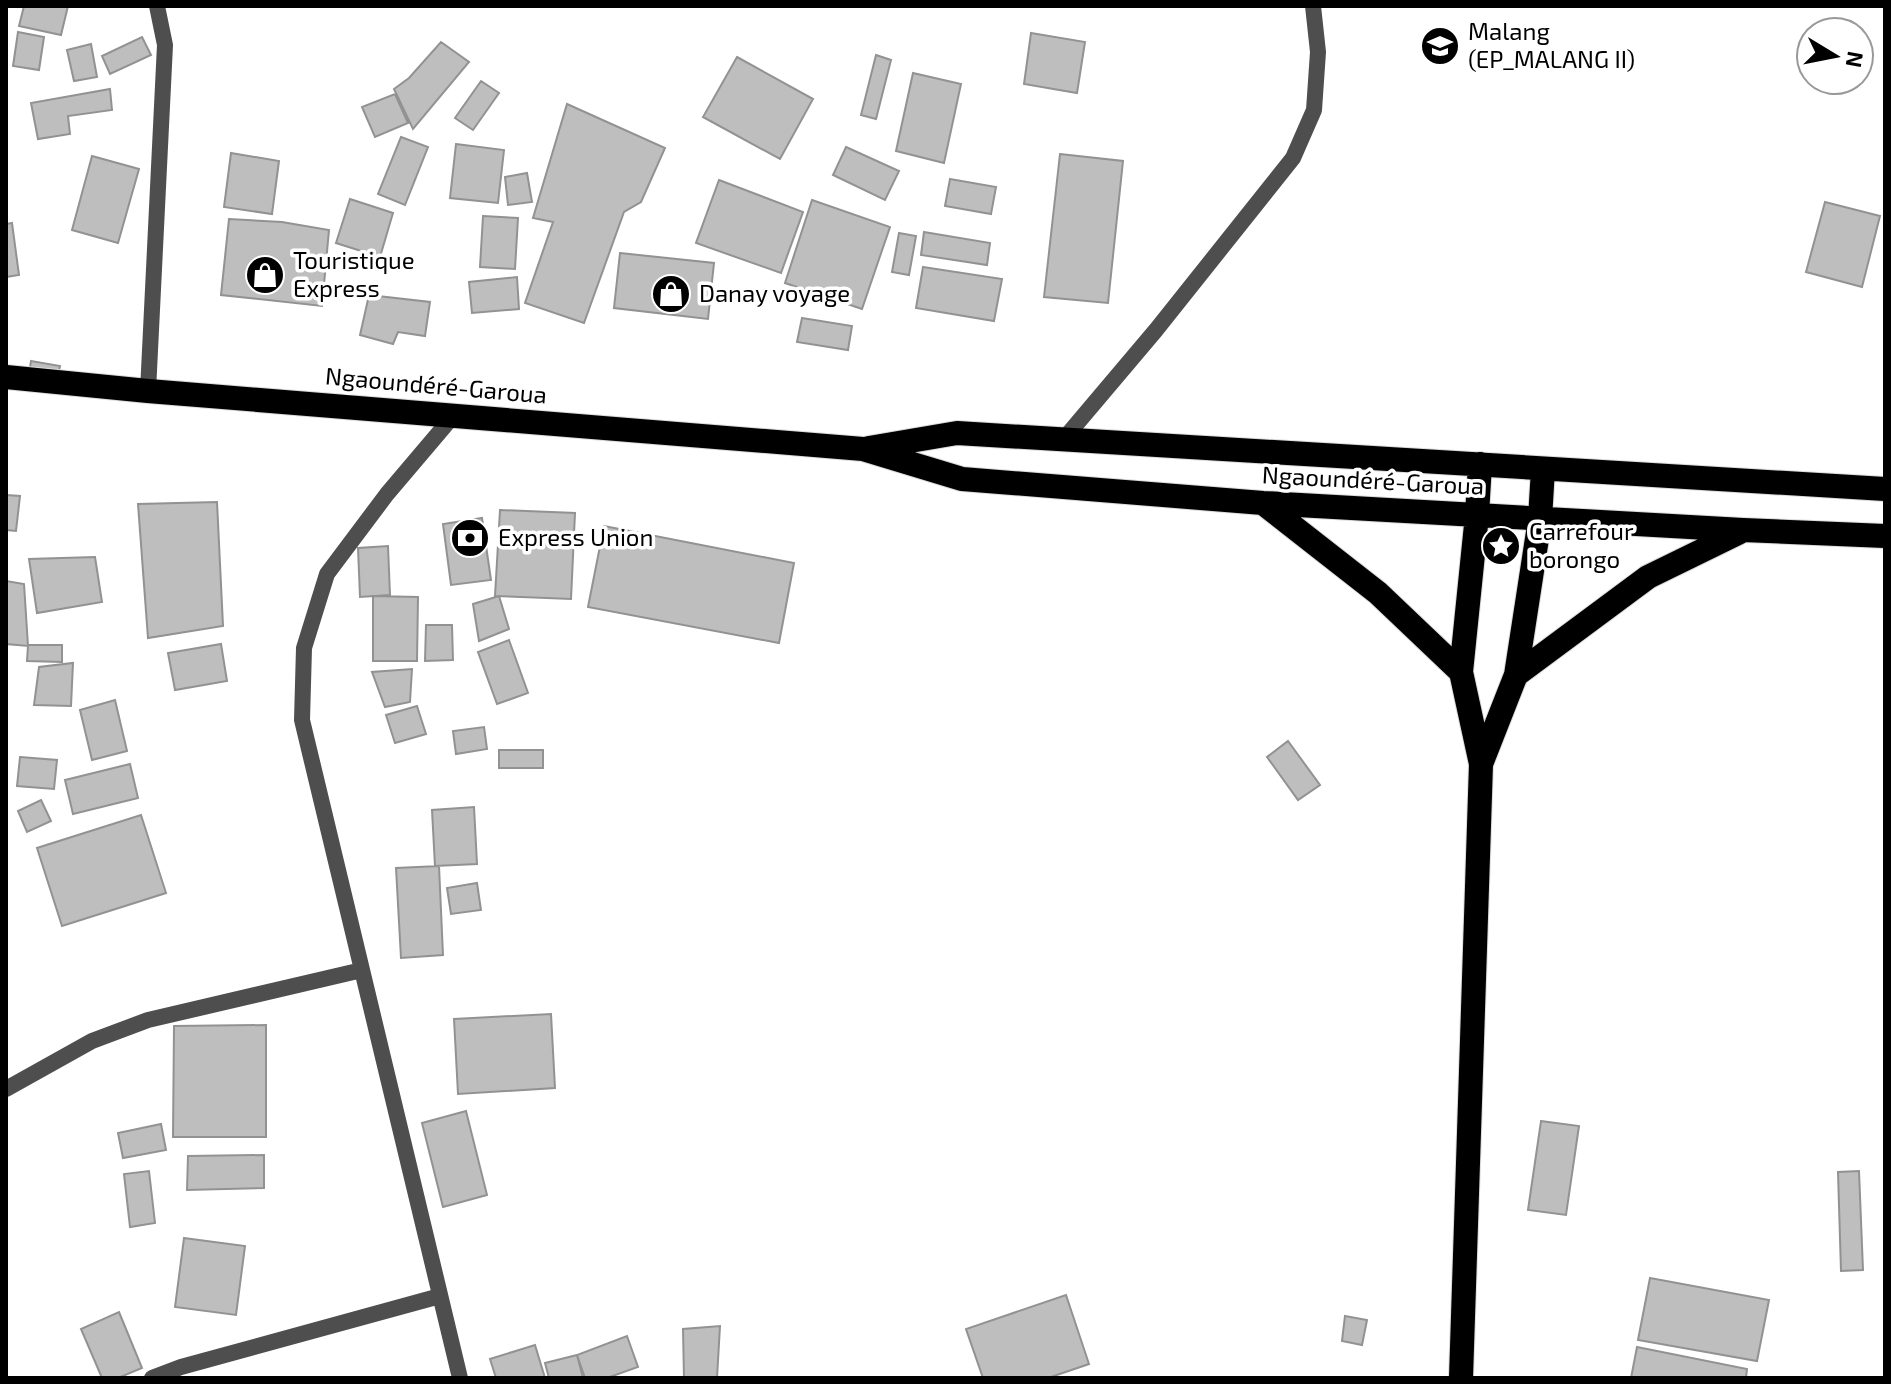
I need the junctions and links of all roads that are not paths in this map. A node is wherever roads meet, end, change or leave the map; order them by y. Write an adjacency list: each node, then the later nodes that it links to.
1 (157, 6): 4 (street)
2 (1313, 6): 6 (street)
3 (6, 377): 4 (highway, Ngaoundéré-Garoua)
4 (148, 391): 5 (highway, Ngaoundéré-Garoua)
5 (454, 415): 7 (highway, Ngaoundéré-Garoua); 19 (street)
6 (1063, 440): 7 (highway, Ngaoundéré-Garoua); 8 (highway, Ngaoundéré-Garoua)
7 (863, 449): 11 (highway, Ngaoundéré-Garoua)
8 (1480, 464): 9 (highway, Ngaoundéré-Garoua); 12 (highway)
9 (1543, 469): 10 (highway, Ngaoundéré-Garoua); 13 (highway)
10 (1885, 489)
11 (1263, 503): 12 (highway, Ngaoundéré-Garoua); 16 (highway)
12 (1477, 515): 13 (highway, Ngaoundéré-Garoua); 16 (highway)
13 (1540, 519): 14 (highway, Ngaoundéré-Garoua); 17 (highway)
14 (1743, 530): 15 (highway, Ngaoundéré-Garoua); 17 (highway)
15 (1885, 536)
16 (1461, 672): 18 (highway)
17 (1516, 675): 18 (highway)
18 (1481, 764): 24 (highway)
19 (362, 970): 20 (street); 21 (street)
20 (6, 1089)
21 (440, 1296): 22 (street); 23 (street)
22 (152, 1378)
23 (460, 1378)
24 (1461, 1378)

